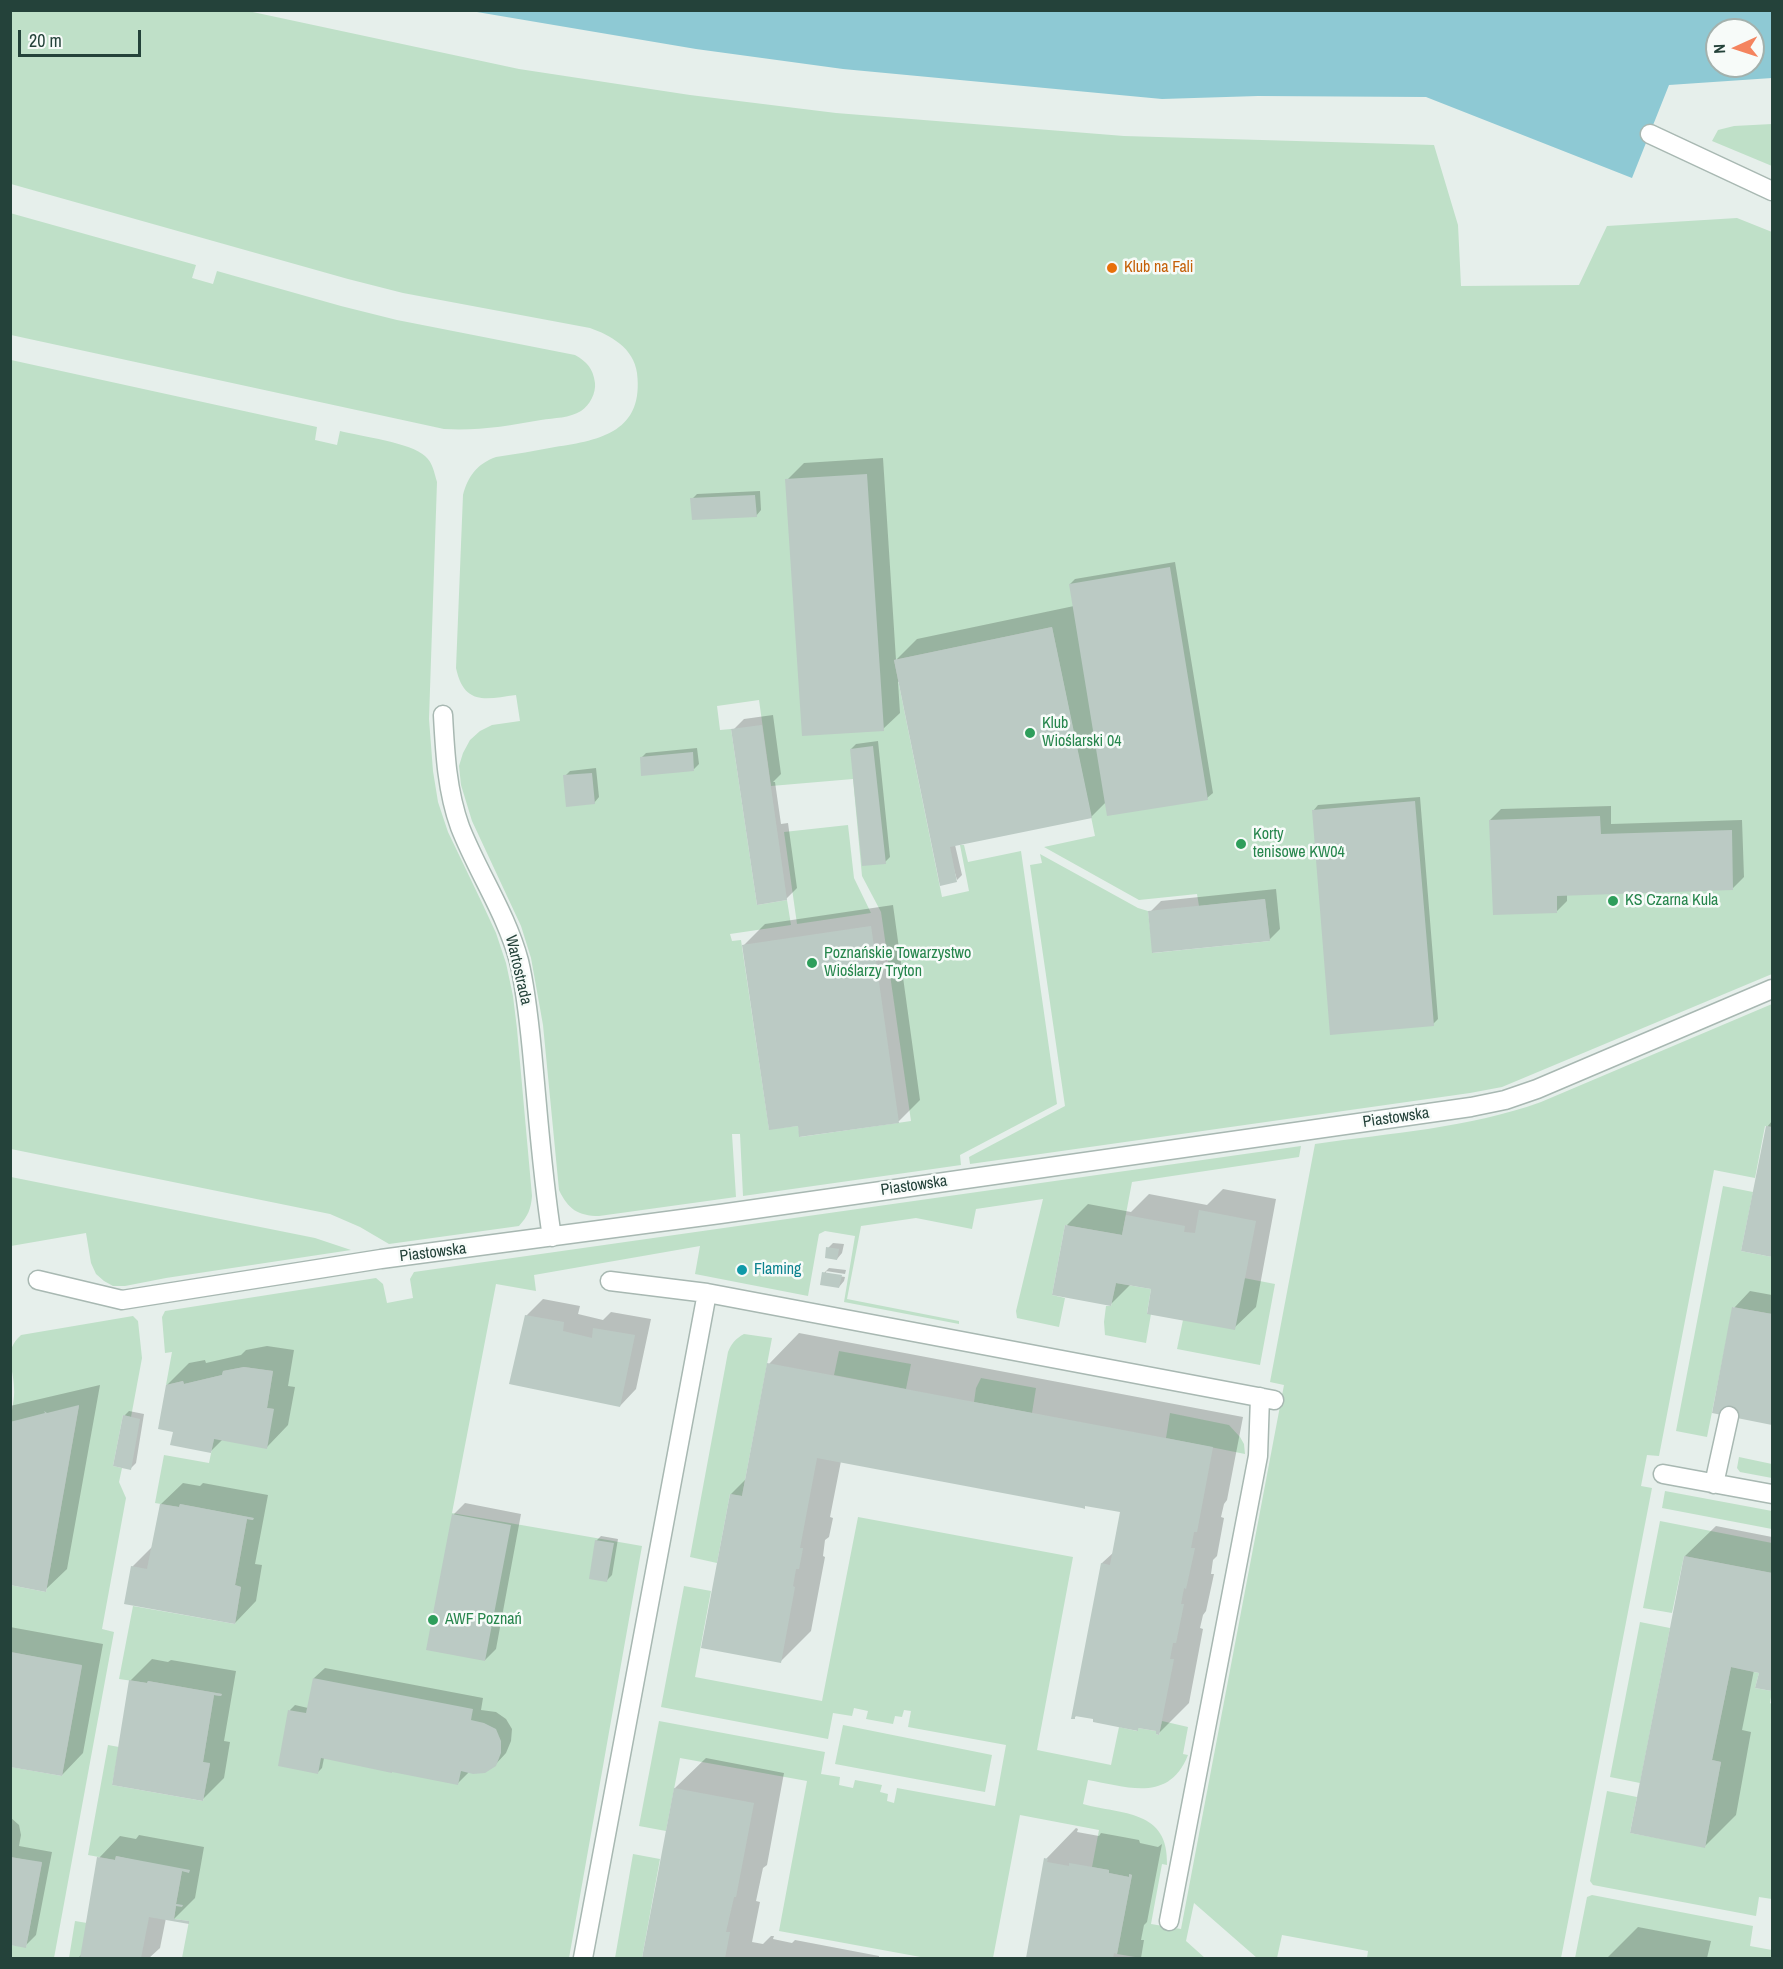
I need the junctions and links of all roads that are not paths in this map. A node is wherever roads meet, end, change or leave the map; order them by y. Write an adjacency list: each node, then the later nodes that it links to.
1 (1650, 134): 2 (street)
2 (1773, 191)
3 (443, 715): 5 (street, Wartostrada)
4 (1773, 988): 5 (street, Piastowska)
5 (552, 1237): 6 (street, Piastowska)
6 (38, 1280)
7 (610, 1281): 8 (street)
8 (707, 1293): 13 (street); 14 (street)
9 (1729, 1416): 11 (street)
10 (1663, 1474): 11 (street)
11 (1714, 1484): 12 (street)
12 (1773, 1494)
13 (1169, 1921)
14 (583, 1959)

